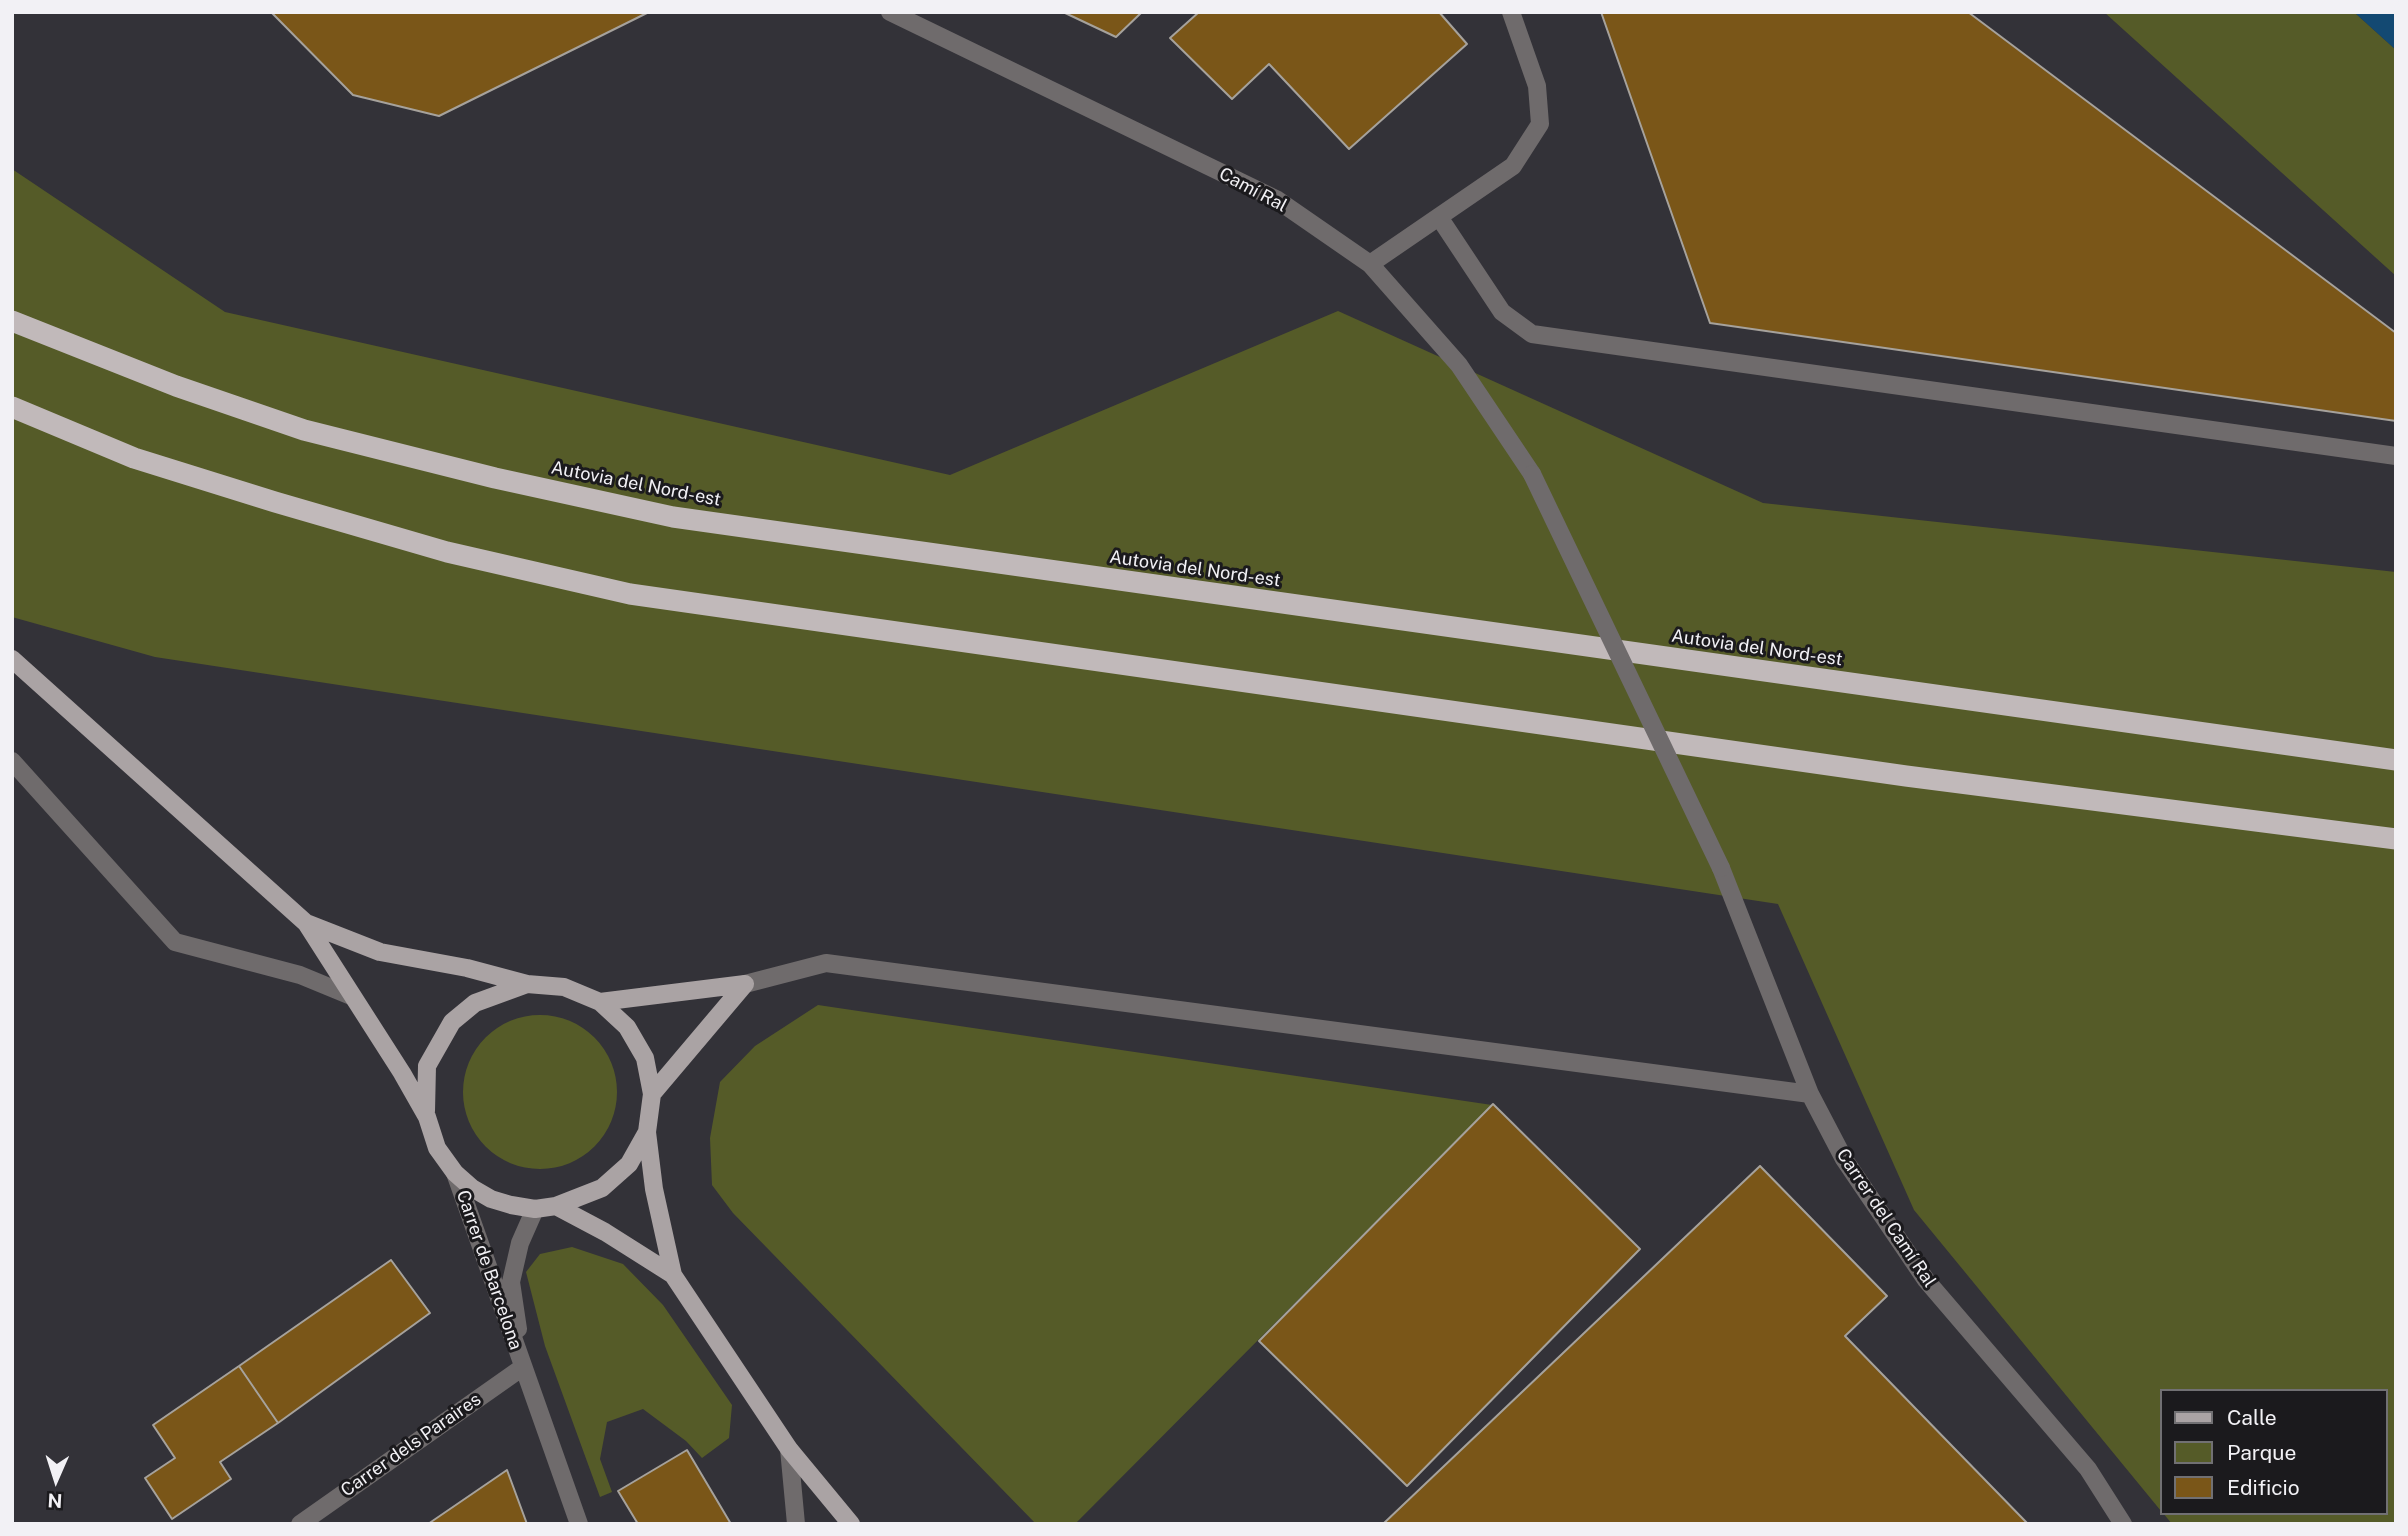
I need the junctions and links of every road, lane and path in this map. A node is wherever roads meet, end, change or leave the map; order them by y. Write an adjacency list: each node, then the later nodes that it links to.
1 (890, 12): 4 (street, Camí Ral)
2 (1511, 12): 3 (street)
3 (1439, 217): 4 (street); 7 (street)
4 (1370, 264): 12 (street, Camí Ral, bridge)
5 (12, 321): 9 (highway, Autovia del Nord-est)
6 (12, 407): 11 (highway)
7 (2396, 456)
8 (12, 659): 13 (main road)
9 (2396, 760)
10 (12, 761): 16 (street)
11 (2396, 839)
12 (1721, 868): 19 (street, Carrer del Camí Ral)
13 (306, 923): 14 (main road); 16 (main road)
14 (527, 984): 17 (main road); 20 (main road)
15 (745, 984): 17 (main road); 18 (main road); 19 (street)
16 (351, 996): 20 (main road)
17 (600, 1002): 18 (main road)
18 (652, 1094): 21 (main road)
19 (1810, 1094): 32 (street, Carrer del Camí Ral)
20 (427, 1117): 22 (main road)
21 (647, 1132): 23 (main road); 25 (main road)
22 (455, 1173): 24 (main road); 26 (street, Carrer de Barcelona)
23 (556, 1206): 24 (main road); 25 (main road)
24 (535, 1209): 26 (street, Carrer de Barcelona)
25 (673, 1275): 27 (main road)
26 (523, 1367): 28 (street, Carrer dels Paraires); 29 (street, Carrer de Barcelona)
27 (789, 1449): 30 (street); 31 (main road)
28 (300, 1524)
29 (579, 1524)
30 (796, 1524)
31 (851, 1524)
32 (2123, 1524)

